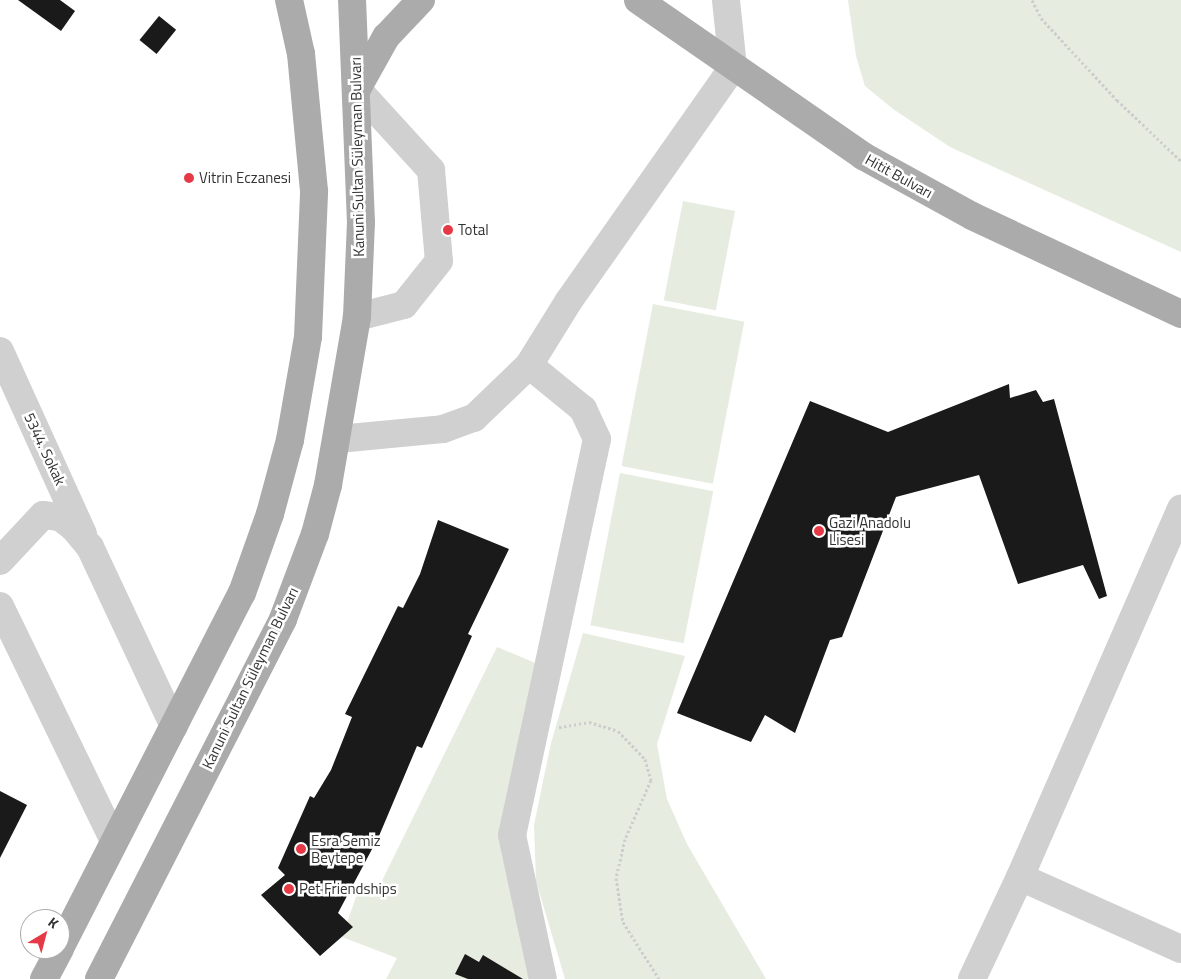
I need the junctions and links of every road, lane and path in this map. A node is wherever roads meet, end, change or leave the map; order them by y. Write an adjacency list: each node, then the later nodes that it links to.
1 (289, 0): 19 (main road)
2 (352, 0): 8 (main road, Kanuni Sultan Süleyman Bulvarı)
3 (421, 0): 8 (main road)
4 (638, 0): 7 (main road, Hitit Bulvarı)
5 (726, 0): 7 (street)
6 (1032, 0): 9 (path)
7 (733, 67): 10 (main road, Hitit Bulvarı); 13 (street)
8 (357, 89): 11 (main road, Kanuni Sultan Süleyman Bulvarı); 11 (street)
9 (1181, 161)
10 (1181, 314)
11 (357, 317): 14 (main road, Kanuni Sultan Süleyman Bulvarı)
12 (0, 351): 16 (street, 5344. Sokak)
13 (529, 365): 14 (street); 20 (street)
14 (338, 439): 27 (main road, Kanuni Sultan Süleyman Bulvarı)
15 (1181, 509): 22 (street)
16 (90, 548): 17 (street); 19 (street, 5344. Sokak)
17 (0, 561)
18 (0, 606): 21 (street)
19 (174, 726): 21 (main road)
20 (531, 735): 28 (street); 29 (path)
21 (114, 841): 23 (main road)
22 (1020, 878): 24 (street); 30 (street)
23 (70, 929)
24 (1181, 949)
25 (55, 959): 26 (main road)
26 (44, 979)
27 (99, 979)
28 (544, 979)
29 (659, 979)
30 (972, 979)

